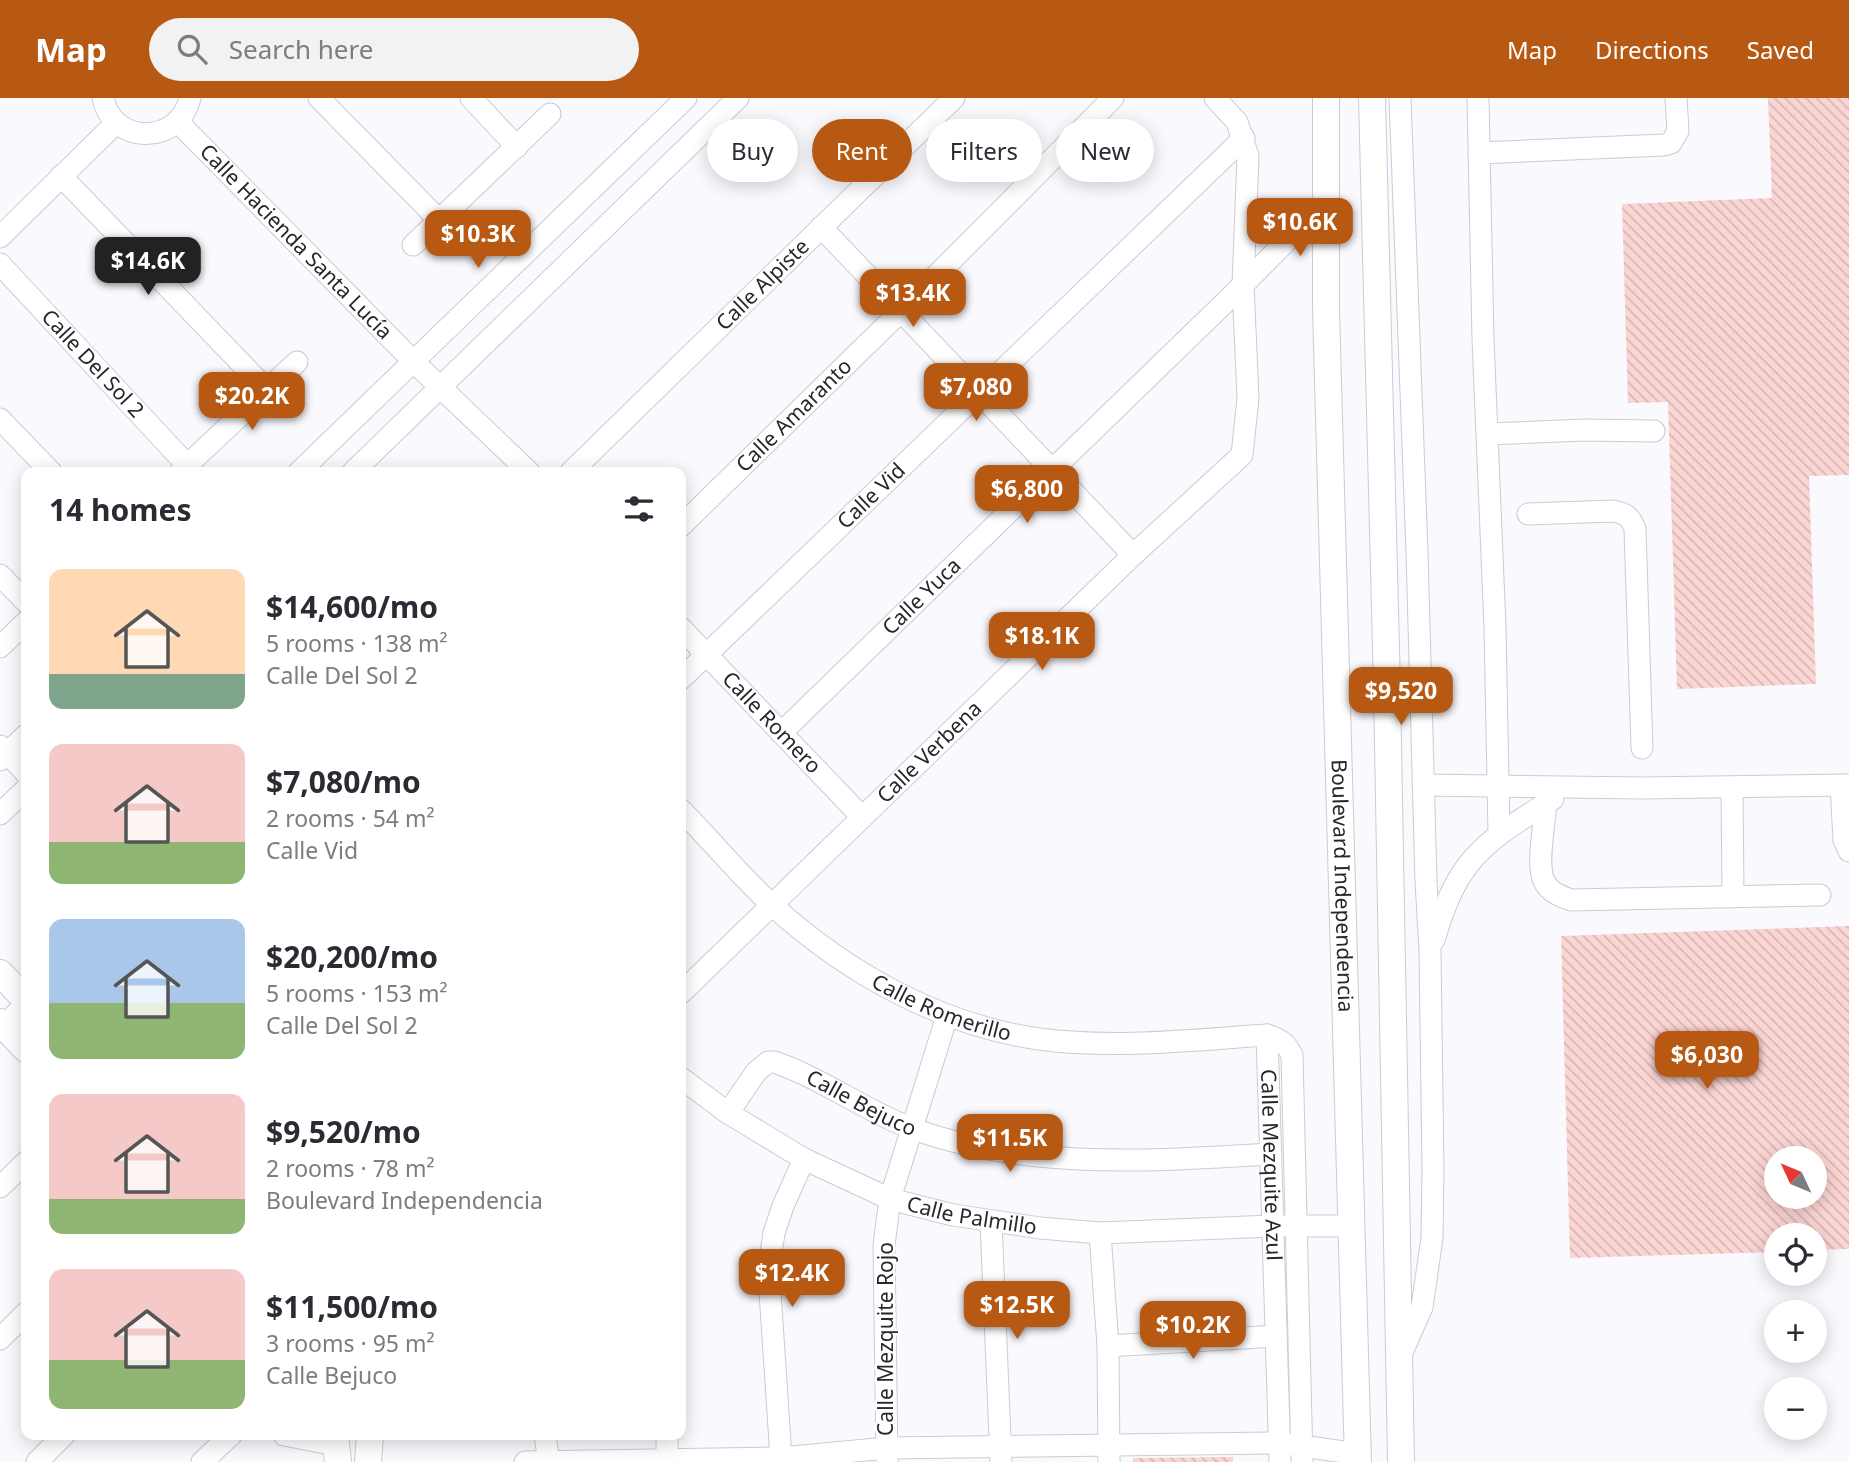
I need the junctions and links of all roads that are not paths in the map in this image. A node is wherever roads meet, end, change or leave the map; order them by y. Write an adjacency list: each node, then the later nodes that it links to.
1 (103, 98): 17 (street)
2 (190, 98): 16 (street)
3 (319, 98): 23 (street)
4 (471, 98): 19 (street)
5 (685, 98): 31 (street)
6 (737, 98): 32 (street)
7 (954, 98): 24 (street, Calle Alpiste)
8 (1113, 98): 29 (street, Calle Amaranto)
9 (1215, 98): 18 (street)
10 (1326, 98): 22 (main road, Boulevard Independencia)
11 (1372, 98): 102 (main road)
12 (1399, 98): 61 (street)
13 (1478, 98): 20 (street)
14 (1676, 98): 20 (street)
15 (550, 114): 19 (street)
16 (178, 122): 17 (street); 31 (street, Calle Hacienda Santa Lucía)
17 (116, 123): 21 (street)
18 (1244, 138): 28 (street); 34 (street, Calle Vid)
19 (517, 147): 23 (street)
20 (1479, 153): 37 (street)
21 (61, 176): 25 (street); 33 (street)
22 (1326, 201): 28 (street, Calle Yuca); 96 (main road, Boulevard Independencia)
23 (439, 220): 26 (street)
24 (821, 227): 29 (street); 44 (street, Calle Alpiste)
25 (0, 237)
26 (413, 245)
27 (0, 264): 39 (street, Calle Del Sol 2)
28 (1243, 285): 45 (street, Calle Yuca); 48 (street, Calle Verbena)
29 (901, 311): 34 (street); 47 (street, Calle Amaranto)
30 (297, 362): 33 (street, Calle Del Sol 2)
31 (414, 362): 32 (street); 41 (street)
32 (440, 387): 42 (street); 43 (street)
33 (266, 389): 40 (street, Calle Del Sol 2)
34 (978, 391): 45 (street); 54 (street, Calle Vid)
35 (0, 419): 38 (street)
36 (1654, 431): 37 (street)
37 (1488, 434): 63 (street)
38 (46, 467)
39 (181, 467)
40 (185, 467)
41 (304, 467)
42 (359, 467)
43 (524, 467)
44 (577, 467)
45 (1053, 470): 48 (street); 56 (street, Calle Yuca)
46 (1528, 514): 58 (street)
47 (686, 521)
48 (1133, 555): 69 (street, Calle Verbena)
49 (0, 575): 50 (street)
50 (21, 597)
51 (21, 626): 53 (street)
52 (686, 633): 54 (street, Calle Romero)
53 (0, 647)
54 (706, 655): 55 (street, Calle Vid); 56 (street, Calle Romero)
55 (686, 674)
56 (781, 733): 69 (street, Calle Romero)
57 (21, 739): 59 (street)
58 (1642, 748)
59 (2, 753): 60 (street)
60 (21, 769)
61 (1423, 785): 63 (street); 76 (street)
62 (1845, 785): 65 (street); 72 (street)
63 (1498, 787): 64 (street); 71 (street)
64 (1570, 788): 65 (street); 67 (street)
65 (1732, 788): 73 (street)
66 (21, 794): 68 (street)
67 (1546, 803): 71 (street); 73 (street)
68 (0, 814)
69 (862, 817): 75 (street, Calle Verbena)
70 (686, 823): 75 (street, Calle Romerillo)
71 (1499, 834): 76 (street)
72 (1849, 851)
73 (1733, 895): 74 (street)
74 (1820, 895)
75 (771, 904): 78 (street, Calle Verbena); 81 (street, Calle Romerillo)
76 (1430, 952): 102 (street)
77 (0, 973): 79 (main road)
78 (686, 988)
79 (21, 996)
80 (21, 1007): 82 (street)
81 (947, 1016): 83 (street, Calle Romerillo); 87 (street, Calle Mezquite Rojo)
82 (1, 1026): 84 (main road)
83 (1268, 1035): 88 (street, Calle Mezquite Azul); 95 (street)
84 (21, 1044)
85 (686, 1082): 86 (street, Calle Palmillo)
86 (728, 1114): 87 (street, Calle Bejuco); 89 (street, Calle Palmillo)
87 (911, 1128): 88 (street, Calle Bejuco); 92 (street, Calle Mezquite Rojo)
88 (1271, 1154): 94 (street, Calle Mezquite Azul)
89 (804, 1159): 92 (street, Calle Palmillo); 116 (street)
90 (21, 1167): 91 (street)
91 (0, 1187)
92 (890, 1199): 93 (street, Calle Palmillo); 113 (street, Calle Mezquite Rojo)
93 (991, 1222): 97 (street, Calle Palmillo); 114 (street)
94 (1272, 1226): 95 (street, Calle Palmillo); 97 (street, Calle Palmillo); 99 (street, Calle Mezquite Azul)
95 (1295, 1226): 96 (street, Calle Palmillo); 112 (street)
96 (1351, 1226): 117 (main road, Boulevard Independencia)
97 (1100, 1233): 101 (street)
98 (21, 1318): 100 (street)
99 (1276, 1336): 101 (street); 110 (street, Calle Mezquite Azul)
100 (0, 1339)
101 (1108, 1346): 111 (street)
102 (1398, 1360): 123 (main road)
103 (59, 1440): 119 (street)
104 (226, 1440): 120 (street)
105 (306, 1440): 109 (street)
106 (370, 1440): 121 (main road)
107 (546, 1440): 118 (street)
108 (667, 1440): 115 (street)
109 (336, 1447)
110 (1280, 1452): 111 (street); 112 (street)
111 (1109, 1453): 114 (street)
112 (1302, 1454): 117 (street)
113 (887, 1455): 114 (street); 116 (street)
114 (1000, 1455)
115 (667, 1458): 116 (street); 118 (street)
116 (781, 1458)
117 (1358, 1458)
118 (549, 1461): 122 (street)
119 (37, 1462)
120 (202, 1462)
121 (368, 1462)
122 (525, 1462)
123 (1401, 1462)

